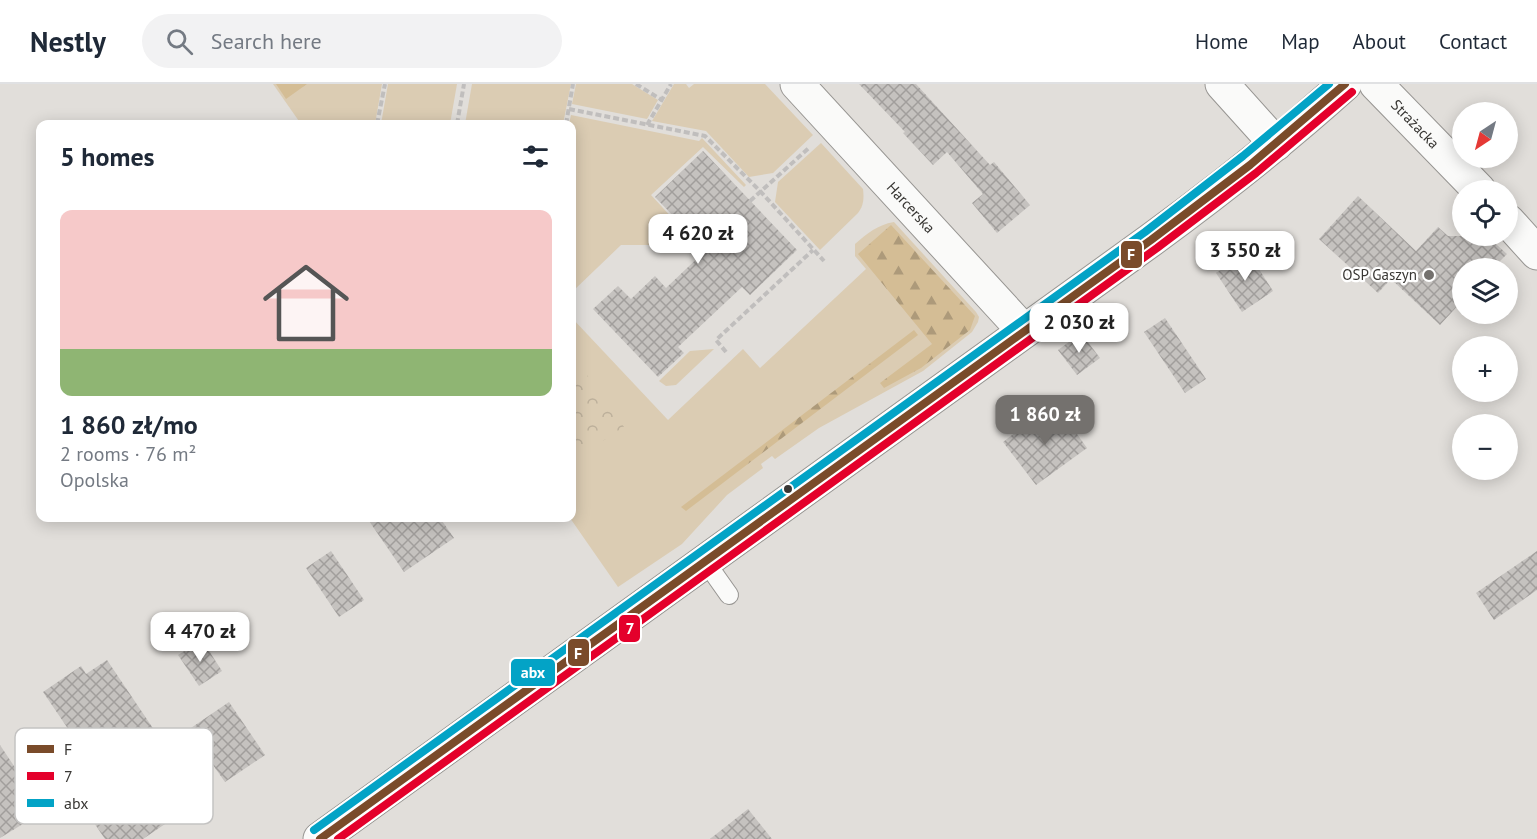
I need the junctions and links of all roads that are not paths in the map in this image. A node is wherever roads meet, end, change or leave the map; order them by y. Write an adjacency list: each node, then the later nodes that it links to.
1 (797, 84): 9 (main road, Harcerska)
2 (1222, 84): 5 (main road)
3 (1345, 84): 5 (main road)
4 (1376, 84): 6 (main road, Strażacka)
5 (1276, 144): 9 (main road)
6 (1469, 180)
7 (1518, 232): 8 (main road)
8 (1537, 252)
9 (1024, 331): 10 (main road)
10 (705, 561): 11 (lane); 12 (main road)
11 (729, 595)
12 (320, 839)

